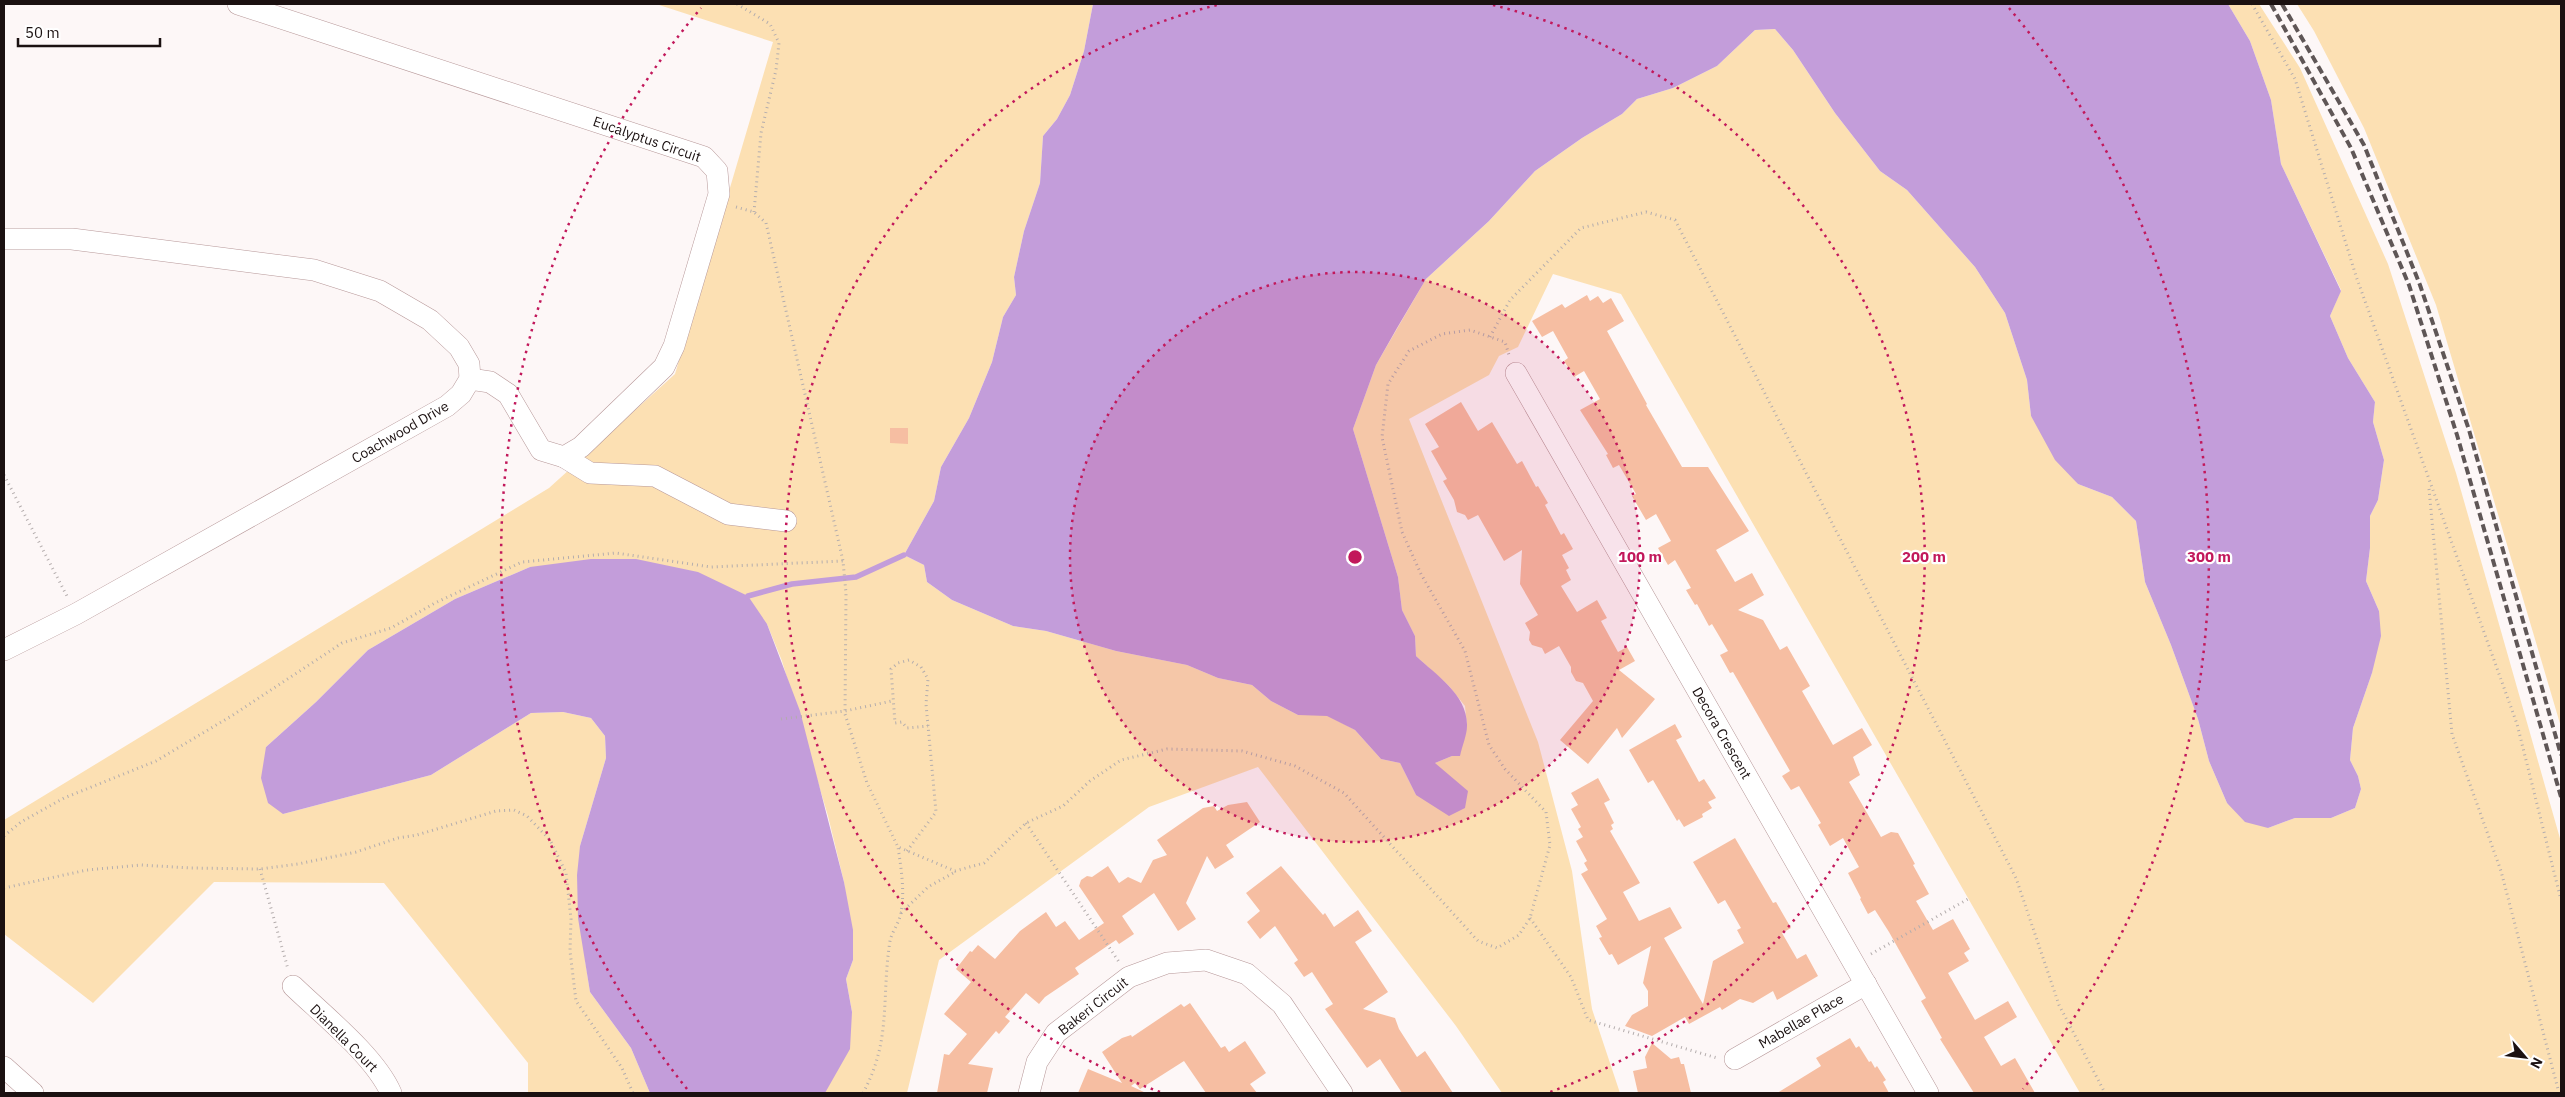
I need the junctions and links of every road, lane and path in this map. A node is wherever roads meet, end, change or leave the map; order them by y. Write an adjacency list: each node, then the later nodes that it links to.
1 (238, 4): 10 (street, Eucalyptus Circuit)
2 (737, 4): 5 (path)
3 (2252, 4): 12 (path)
4 (733, 206): 5 (path)
5 (754, 212): 14 (path)
6 (4, 239): 9 (street)
7 (1490, 337): 8 (path); 31 (path); 45 (path)
8 (1516, 373): 32 (street, Decora Crescent)
9 (470, 379): 10 (street); 15 (street, Coachwood Drive)
10 (564, 457): 13 (street)
11 (4, 475): 15 (path)
12 (2429, 483): 29 (path); 46 (path)
13 (786, 521)
14 (843, 560): 18 (path); 22 (path)
15 (76, 614): 16 (street, Coachwood Drive)
16 (4, 650)
17 (892, 701): 18 (path); 20 (path); 20 (path)
18 (845, 710): 19 (path); 23 (path)
19 (781, 719)
20 (928, 726): 24 (path)
21 (1026, 823): 26 (path); 31 (path); 33 (path)
22 (4, 836)
23 (898, 847): 24 (path); 30 (path)
24 (908, 851): 26 (path)
25 (260, 869): 27 (path); 35 (path); 40 (path)
26 (955, 871): 30 (path)
27 (4, 888)
28 (1968, 899): 32 (path)
29 (2561, 900)
30 (901, 913): 41 (path)
31 (1530, 918): 36 (path)
32 (1855, 963): 34 (street, Decora Crescent)
33 (1129, 977): 42 (street, Bakeri Circuit); 43 (street, Bakeri Circuit)
34 (1866, 984): 36 (street, Mabellae Place); 44 (street, Decora Crescent)
35 (293, 986): 39 (street, Dianella Court)
36 (1735, 1059)
37 (4, 1067): 38 (street)
38 (33, 1093)
39 (392, 1093)
40 (633, 1093)
41 (863, 1093)
42 (1029, 1093)
43 (1342, 1093)
44 (1928, 1093)
45 (2105, 1093)
46 (2559, 1093)

